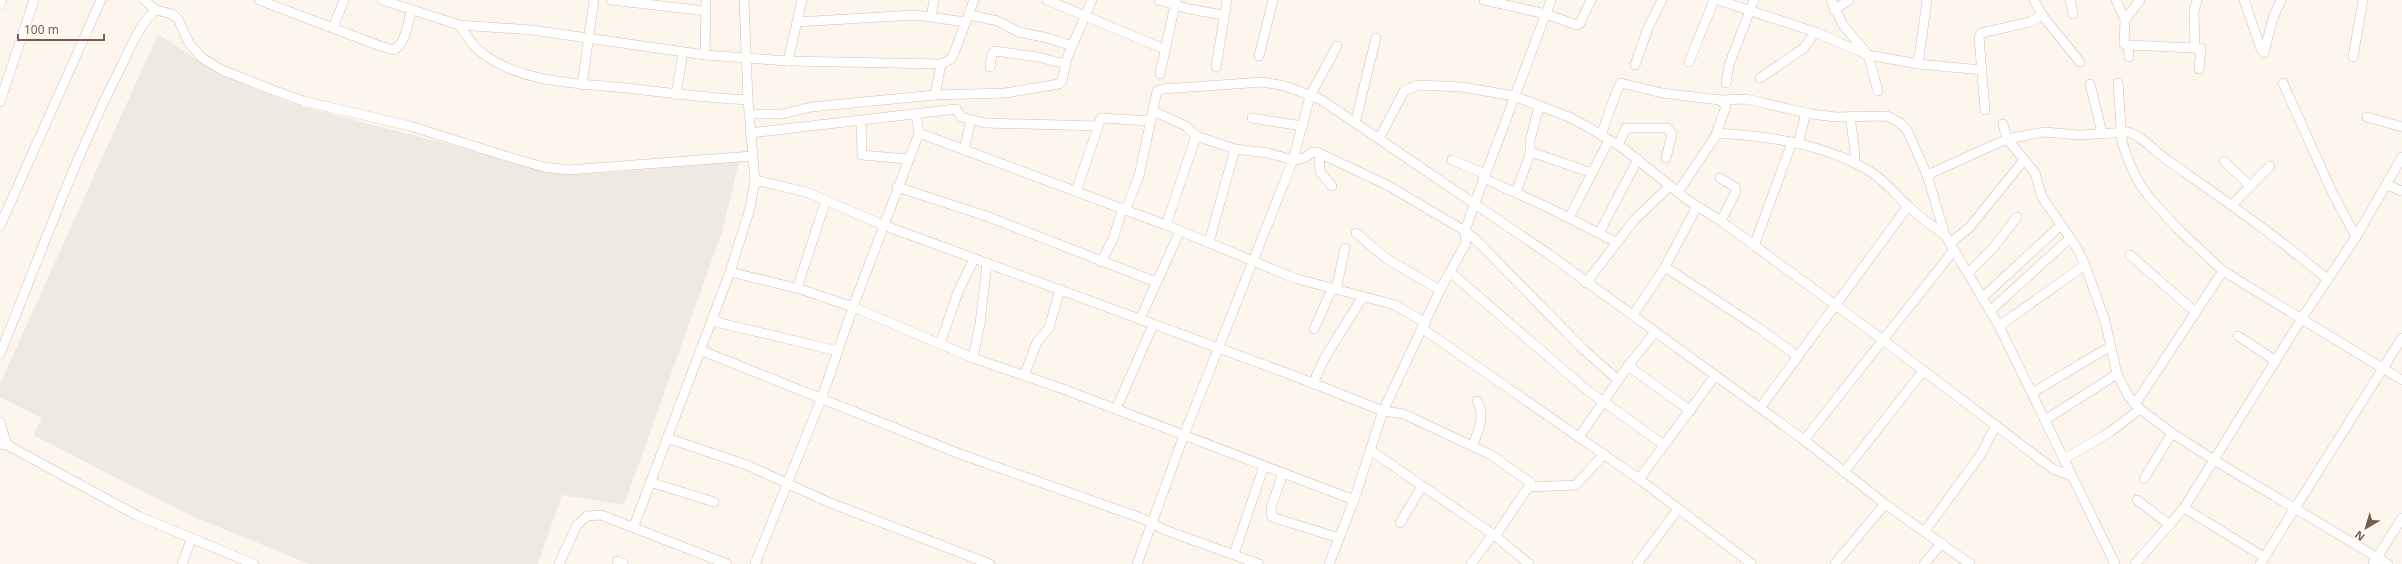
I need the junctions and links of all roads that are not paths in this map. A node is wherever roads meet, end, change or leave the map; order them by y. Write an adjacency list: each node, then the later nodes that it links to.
1 (2, 0): 41 (street)
2 (34, 0): 98 (street)
3 (101, 0): 167 (street)
4 (144, 0): 42 (street)
5 (260, 0): 57 (street)
6 (344, 0): 57 (street)
7 (382, 0): 45 (street)
8 (594, 0): 60 (street)
9 (611, 0): 38 (street)
10 (706, 0): 46 (street)
11 (744, 0): 71 (street)
12 (802, 0): 55 (street)
13 (934, 0): 52 (street)
14 (974, 0): 53 (street)
15 (1048, 0): 51 (street)
16 (1092, 0): 51 (street)
17 (1159, 0): 39 (street)
18 (1227, 0): 50 (street)
19 (1273, 0): 69 (street)
20 (1484, 0): 40 (street)
21 (1551, 0): 47 (street)
22 (1591, 0): 47 (street)
23 (1662, 0): 79 (street)
24 (1714, 0): 74 (street)
25 (1718, 0): 43 (street)
26 (1754, 0): 43 (street)
27 (1831, 0): 44 (street)
28 (1849, 0): 44 (street)
29 (1927, 0): 78 (street)
30 (2034, 0): 48 (street)
31 (2070, 0): 49 (street)
32 (2116, 0): 54 (street)
33 (2140, 0): 54 (street)
34 (2197, 0): 64 (street)
35 (2244, 0): 36 (street)
36 (2281, 0)
37 (2363, 0): 72 (street)
38 (635, 1): 46 (street)
39 (1176, 3): 50 (street); 65 (street)
40 (1516, 3): 47 (street)
41 (0, 5)
42 (156, 10): 131 (street); 222 (street)
43 (1750, 10): 58 (street); 86 (street)
44 (1834, 10): 68 (street)
45 (411, 11): 56 (street); 57 (street)
46 (706, 11): 67 (street)
47 (1546, 14): 95 (street)
48 (2042, 14): 75 (street); 83 (street)
49 (2074, 14)
50 (1223, 15): 81 (street)
51 (1084, 16): 62 (street); 65 (street)
52 (931, 17): 53 (street); 55 (street)
53 (967, 18): 62 (street); 76 (street)
54 (2125, 20): 61 (street)
55 (797, 22): 73 (street)
56 (459, 25): 60 (street); 89 (street)
57 (333, 28)
58 (1815, 32): 68 (street); 85 (street)
59 (1376, 38): 110 (street)
60 (588, 40): 66 (street); 89 (street)
61 (2128, 45): 64 (street); 70 (street)
62 (1072, 46): 77 (street)
63 (1337, 46): 94 (street)
64 (2195, 48): 82 (street)
65 (1164, 49): 84 (street)
66 (683, 52): 67 (street); 92 (street)
67 (705, 55): 71 (street)
68 (1868, 55): 78 (street); 91 (street)
69 (1259, 56)
70 (2129, 56)
71 (748, 58): 73 (street); 96 (street)
72 (2354, 58)
73 (788, 62): 76 (street)
74 (1689, 62)
75 (2080, 62)
76 (941, 64): 93 (street)
77 (1065, 64): 80 (street); 93 (street)
78 (1918, 64): 83 (street)
79 (1635, 65)
80 (990, 67)
81 (1216, 67)
82 (2199, 69)
83 (1982, 70): 100 (street)
84 (1160, 74)
85 (1760, 78)
86 (1726, 83)
87 (2118, 83): 116 (street)
88 (2282, 83): 174 (street)
89 (582, 84): 92 (street)
90 (2090, 84): 117 (street)
91 (1878, 91)
92 (676, 95): 96 (street)
93 (935, 95): 111 (street)
94 (1310, 96): 101 (street); 110 (street); 114 (street)
95 (1514, 96): 99 (street); 122 (street); 144 (street)
96 (748, 100): 111 (street)
97 (1720, 100): 102 (street); 119 (street); 120 (street)
98 (0, 102)
99 (1539, 106): 120 (street); 130 (street)
100 (1985, 110)
101 (1153, 111): 109 (street); 121 (street)
102 (1806, 113): 104 (street); 125 (street)
103 (916, 114): 107 (street); 108 (street); 118 (street)
104 (1850, 116): 140 (street); 143 (street)
105 (2367, 117): 115 (street)
106 (1252, 118): 114 (street)
107 (971, 120): 113 (street); 128 (street)
108 (861, 121): 111 (street); 134 (street)
109 (1151, 121): 113 (street); 161 (street)
110 (1355, 122): 122 (street)
111 (749, 123): 131 (street)
112 (2002, 124): 123 (street)
113 (1097, 126): 153 (street)
114 (1302, 126): 136 (street)
115 (2402, 127)
116 (2121, 131): 117 (street); 158 (street); 188 (street)
117 (2102, 132): 123 (street)
118 (918, 133): 128 (street); 134 (street)
119 (1717, 133): 125 (street); 155 (street)
120 (1601, 135): 124 (street)
121 (1196, 136): 127 (street); 166 (street)
122 (1379, 139): 157 (street)
123 (2007, 139): 138 (street); 143 (street)
124 (1609, 140): 126 (street); 142 (street)
125 (1795, 143): 140 (street); 178 (street)
126 (1618, 145): 133 (street); 135 (street)
127 (1235, 149): 136 (street); 176 (street)
128 (964, 150): 153 (street)
129 (1319, 153): 136 (street); 148 (street); 170 (street)
130 (1530, 154): 142 (street); 154 (street)
131 (752, 156): 146 (street)
132 (2402, 156): 147 (street)
133 (1666, 158)
134 (908, 159): 151 (street)
135 (1638, 159): 149 (street); 172 (street)
136 (1293, 160): 183 (street)
137 (1452, 160): 144 (street)
138 (2024, 160): 168 (street); 179 (street)
139 (2224, 161): 150 (street)
140 (1854, 163): 160 (street)
141 (2270, 166): 150 (street)
142 (1592, 174): 163 (street)
143 (1927, 175): 173 (street)
144 (1484, 176): 154 (street); 157 (street)
145 (1720, 178): 164 (street)
146 (755, 180): 156 (street); 189 (street)
147 (2387, 185): 152 (street); 174 (street)
148 (1332, 186)
149 (1670, 186): 155 (street); 177 (street)
150 (2250, 186): 158 (street)
151 (897, 188): 165 (street); 184 (street)
152 (2402, 191)
153 (1076, 192): 161 (street)
154 (1516, 192): 163 (street)
155 (1678, 192): 159 (street)
156 (826, 200): 165 (street); 195 (street)
157 (1474, 205): 170 (street); 194 (street)
158 (2232, 205): 192 (street)
159 (1697, 206): 164 (street); 187 (street)
160 (1908, 206): 173 (street); 202 (street)
161 (1124, 209): 166 (street); 184 (street)
162 (2017, 217): 191 (street)
163 (1569, 218): 172 (street)
164 (1721, 221): 178 (street)
165 (883, 224): 182 (street); 201 (street)
166 (1166, 225): 169 (street)
167 (0, 226)
168 (2061, 226): 175 (street); 200 (street)
169 (1180, 231): 176 (street); 193 (street)
170 (1465, 231): 190 (street); 232 (street)
171 (1356, 233): 198 (street)
172 (1600, 233): 177 (street)
173 (1945, 234): 179 (street)
174 (2356, 237): 192 (street)
175 (2070, 238): 186 (street); 203 (street)
176 (1209, 242): 183 (street)
177 (1616, 242): 194 (street)
178 (1754, 246): 202 (street)
179 (1952, 247): 191 (street); 216 (street)
180 (1345, 248): 197 (street)
181 (2130, 255): 204 (street)
182 (974, 259): 185 (street); 217 (street)
183 (1254, 260): 197 (street); 219 (street)
184 (1101, 262): 193 (street)
185 (987, 263): 196 (street); 224 (street)
186 (2085, 265): 211 (street); 218 (street)
187 (1665, 267): 205 (street); 223 (street)
188 (2223, 271): 204 (street); 206 (street)
189 (730, 272): 195 (street); 208 (street)
190 (1450, 272): 198 (street); 238 (street)
191 (1968, 273): 200 (street)
192 (2328, 280): 206 (street)
193 (1156, 282): 207 (street)
194 (1586, 283): 205 (street)
195 (797, 288): 201 (street)
196 (1060, 289): 207 (street); 230 (street)
197 (1334, 289): 199 (street); 212 (street)
198 (1440, 290): 210 (street)
199 (1362, 298): 210 (street); 234 (street)
200 (1982, 298): 203 (street)
201 (853, 307): 217 (street); 221 (street)
202 (1834, 307): 216 (street); 223 (street)
203 (1990, 311): 211 (street)
204 (2194, 311): 239 (street)
205 (1633, 315): 213 (street)
206 (2302, 318): 225 (street); 227 (street)
207 (1140, 320): 209 (street)
208 (712, 321): 220 (street); 221 (street)
209 (1154, 325): 219 (street); 241 (street)
210 (1425, 326): 242 (street); 249 (street)
211 (1999, 326): 235 (street)
212 (1314, 329)
213 (1655, 332): 226 (street); 231 (street)
214 (2238, 336): 225 (street)
215 (2402, 338): 227 (street)
216 (1883, 340): 228 (street); 251 (street)
217 (940, 344): 224 (street)
218 (2111, 346): 229 (street); 235 (street)
219 (1219, 349): 234 (street); 248 (street)
220 (700, 350): 236 (street); 250 (street)
221 (838, 351): 236 (street)
222 (0, 354)
223 (1797, 356): 240 (street)
224 (973, 358): 230 (street)
225 (2276, 361): 258 (street)
226 (1628, 366): 232 (street); 243 (street)
227 (2383, 368): 233 (street); 275 (street)
228 (1923, 371): 246 (street); 260 (street)
229 (2117, 374): 239 (street); 244 (street)
230 (1024, 376): 241 (street)
231 (1715, 376): 240 (street); 243 (street)
232 (1618, 380): 238 (street)
233 (2402, 380)
234 (1313, 384): 242 (street)
235 (2032, 393): 244 (street)
236 (822, 397): 266 (street); 278 (street)
237 (1477, 401): 253 (street)
238 (1602, 402): 249 (street); 254 (street)
239 (2137, 406): 247 (street); 257 (street)
240 (1760, 408): 251 (street)
241 (1116, 409): 248 (street)
242 (1383, 411): 253 (street); 255 (street)
243 (1691, 411): 254 (street)
244 (2045, 420): 257 (street)
245 (0, 422): 252 (street)
246 (1996, 424): 262 (street); 281 (street)
247 (2172, 433): 258 (street); 264 (street)
248 (1184, 434): 259 (street); 278 (street)
249 (1579, 437): 256 (street)
250 (667, 438): 265 (street); 266 (street)
251 (1804, 440): 260 (street)
252 (4, 445): 284 (street)
253 (1473, 445): 268 (street)
254 (1664, 446): 263 (street)
255 (1370, 450): 267 (street); 269 (street)
256 (1604, 454): 263 (street); 268 (street)
257 (2064, 459): 262 (street)
258 (2214, 460): 273 (street); 275 (street)
259 (1264, 466): 261 (street); 286 (street)
260 (1844, 472): 272 (street)
261 (1283, 473): 269 (street); 283 (street)
262 (2070, 475): 305 (street)
263 (1639, 479): 274 (street)
264 (2144, 479)
265 (650, 482): 271 (street); 280 (street)
266 (789, 485): 293 (street); 294 (street)
267 (1422, 486): 277 (street); 282 (street)
268 (1530, 487): 282 (street)
269 (1354, 500): 283 (street)
270 (2137, 500): 279 (street)
271 (714, 502)
272 (1886, 504): 281 (street); 302 (street)
273 (2184, 508): 279 (street); 287 (street)
274 (1678, 509): 300 (street); 301 (street)
275 (2295, 509): 287 (street); 288 (street)
276 (2402, 518): 288 (street)
277 (1400, 523)
278 (1152, 524): 286 (street); 295 (street)
279 (2170, 525): 306 (street)
280 (634, 526): 291 (street); 292 (street)
281 (1925, 531): 285 (street)
282 (1494, 534): 298 (street); 299 (street)
283 (1339, 538): 297 (street)
284 (191, 540): 289 (street); 290 (street)
285 (1942, 543): 303 (street); 304 (street)
286 (1234, 554): 296 (street)
287 (2262, 560)
288 (2375, 560): 307 (street)
289 (182, 564)
290 (254, 564)
291 (559, 564)
292 (727, 564)
293 (755, 564)
294 (990, 564)
295 (1137, 564)
296 (1259, 564)
297 (1329, 564)
298 (1471, 564)
299 (1529, 564)
300 (1637, 564)
301 (1752, 564)
302 (1835, 564)
303 (1924, 564)
304 (1970, 564)
305 (2115, 564)
306 (2135, 564)
307 (2388, 564)

